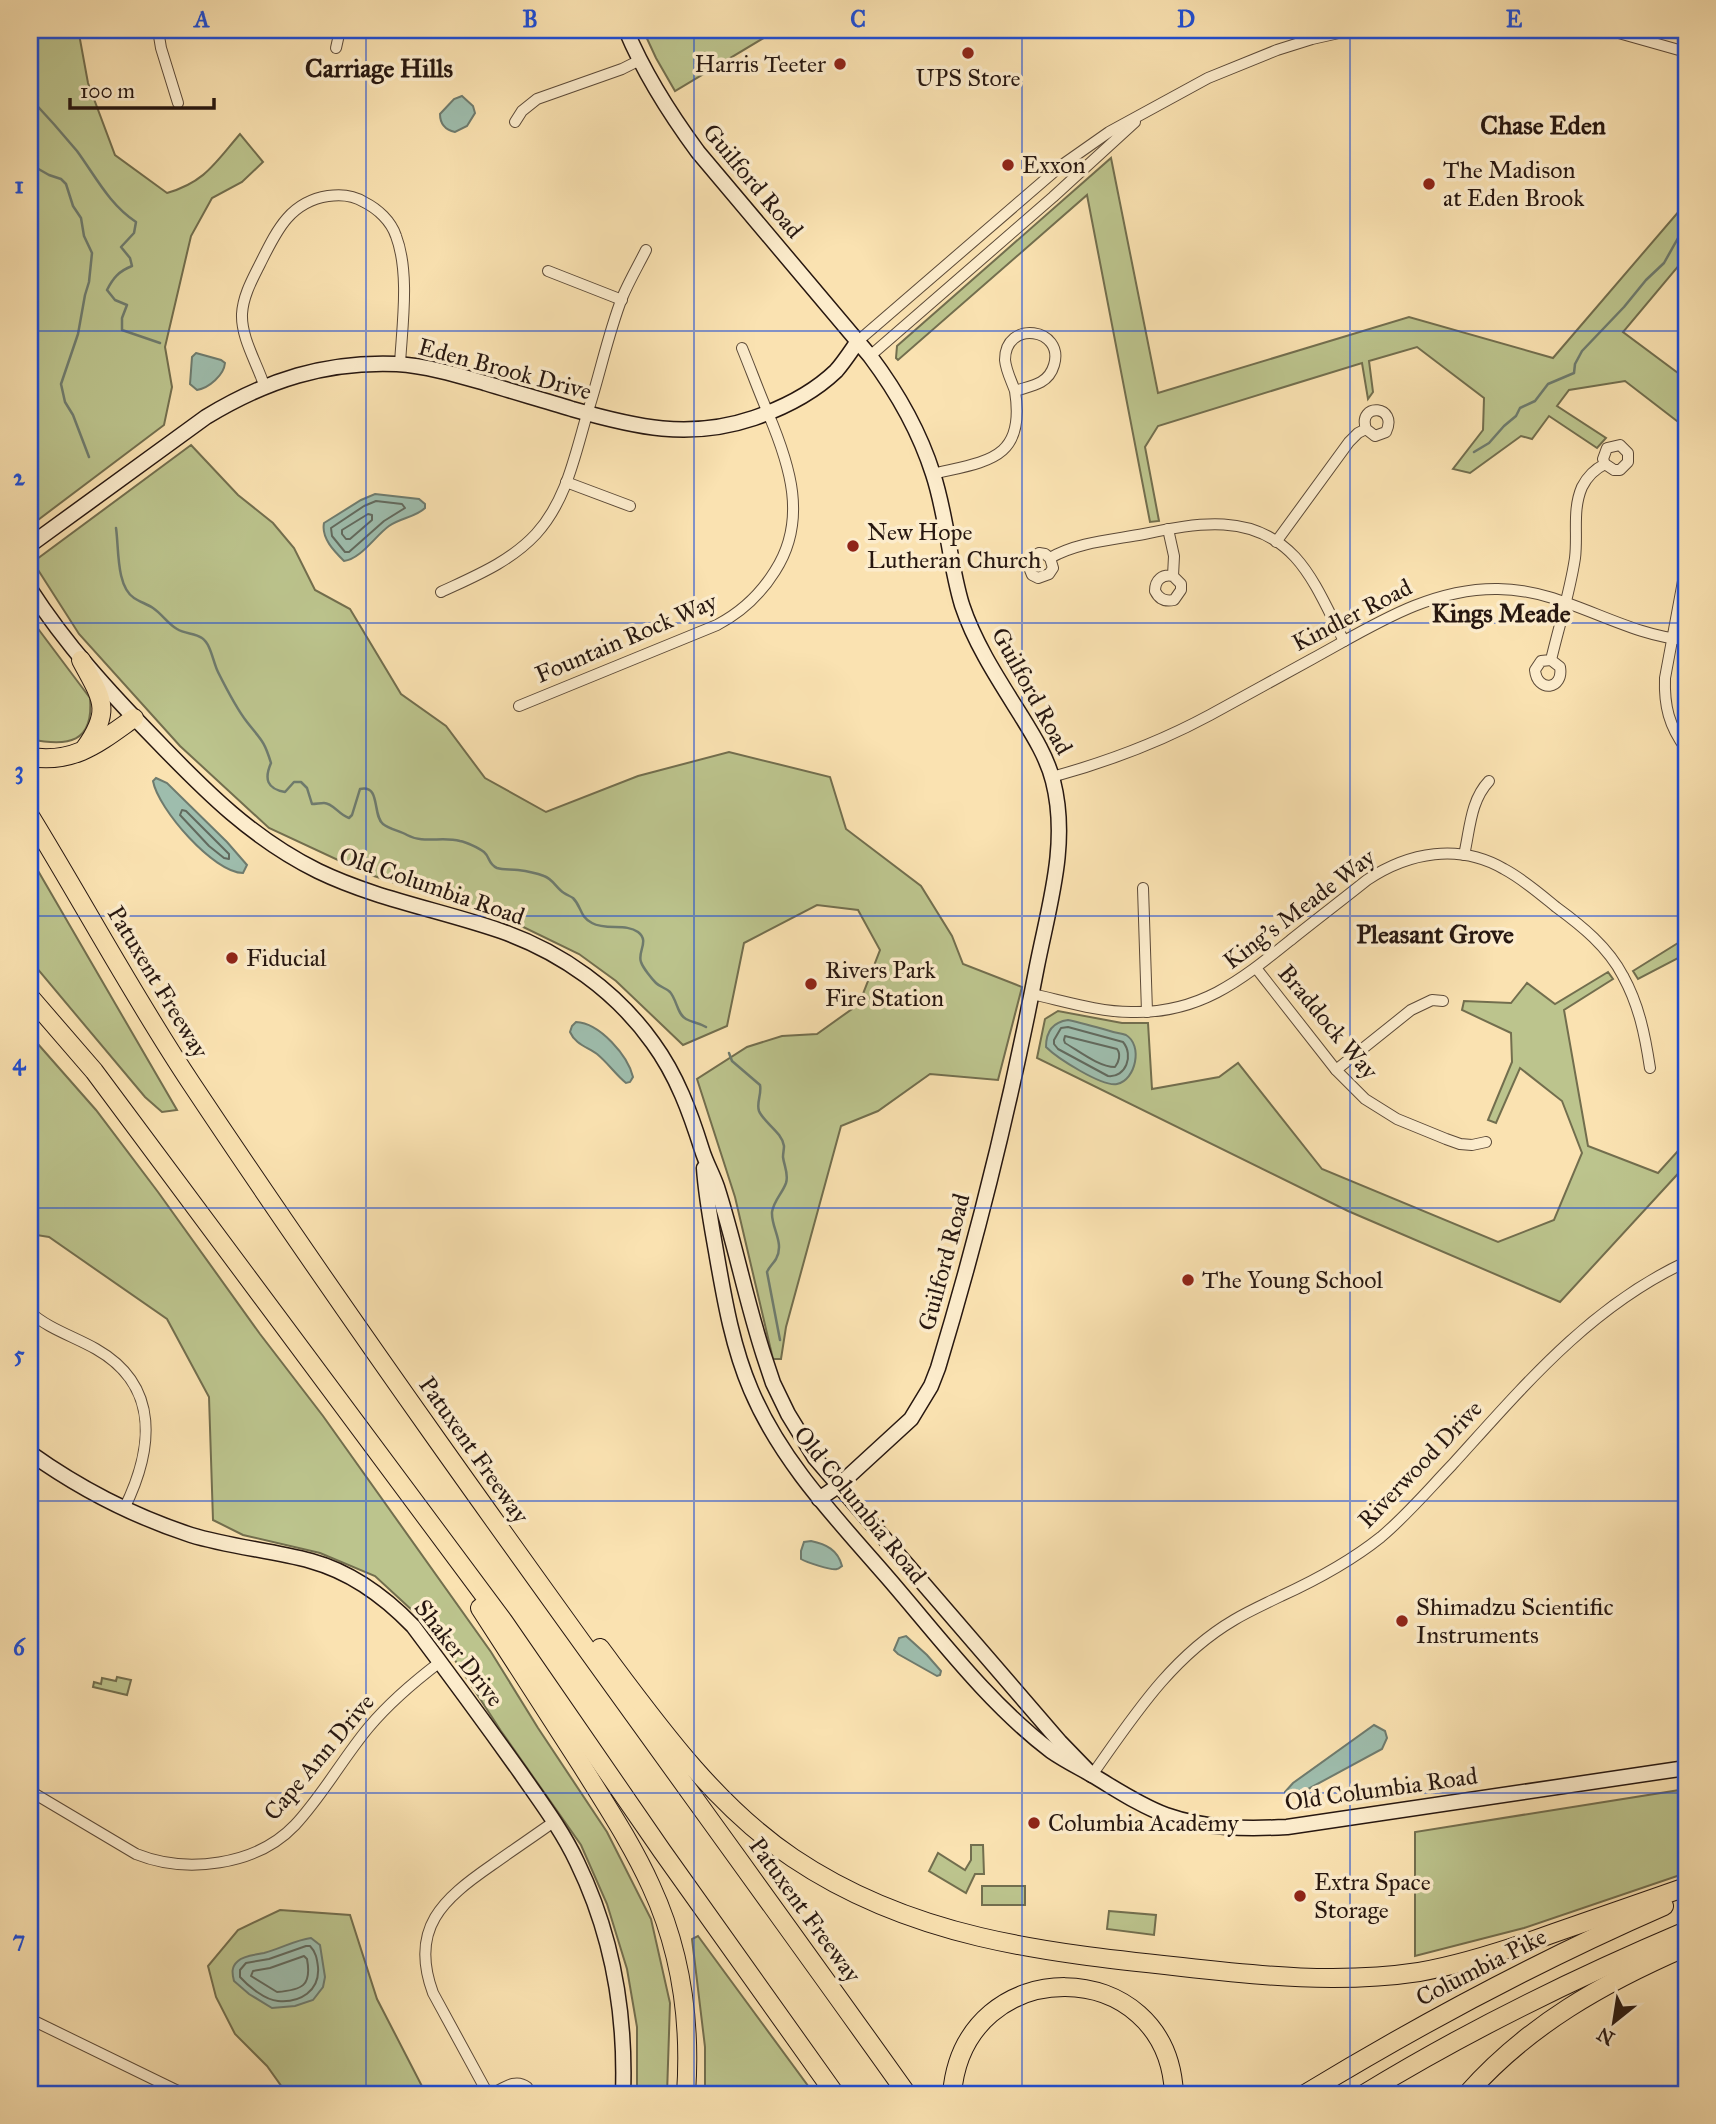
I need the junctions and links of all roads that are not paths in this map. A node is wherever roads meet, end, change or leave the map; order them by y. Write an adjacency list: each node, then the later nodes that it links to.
1 (158, 30): 9 (street)
2 (340, 30): 6 (street)
3 (626, 30): 8 (street, Guilford Road)
4 (1352, 30): 10 (street, Eden Brook Drive)
5 (1608, 30): 7 (street)
6 (336, 48)
7 (1686, 52)
8 (640, 60): 11 (street); 15 (street, Guilford Road)
9 (178, 103)
10 (1146, 112): 15 (street, Eden Brook Drive); 17 (street, Eden Brook Drive)
11 (515, 122)
12 (646, 250): 14 (street)
13 (548, 271): 14 (street)
14 (622, 300): 22 (street)
15 (858, 341): 17 (street, Guilford Road); 19 (street, Eden Brook Drive)
16 (742, 348): 23 (street, Fountain Rock Way)
17 (870, 356): 19 (street, Eden Brook Drive); 26 (street, Guilford Road)
18 (400, 365): 20 (street, Eden Brook Drive); 20 (street); 22 (street, Eden Brook Drive)
19 (836, 370): 23 (street, Eden Brook Drive)
20 (264, 386): 31 (street, Eden Brook Drive)
21 (1016, 391): 21 (street); 26 (street)
22 (587, 413): 23 (street, Eden Brook Drive); 27 (street)
23 (768, 413): 43 (street, Fountain Rock Way)
24 (1366, 429): 30 (street)
25 (1605, 464): 37 (street)
26 (933, 474): 48 (street, Guilford Road)
27 (566, 482): 28 (street); 36 (street)
28 (630, 506)
29 (1168, 530): 30 (street); 32 (street); 34 (street)
30 (1276, 542): 40 (street)
31 (30, 545)
32 (1050, 558)
33 (1686, 565): 38 (street)
34 (1173, 576)
35 (30, 589): 41 (street, Old Columbia Road)
36 (441, 592)
37 (1564, 603): 38 (street, Kindler Road); 40 (street, Kindler Road); 42 (street)
38 (1673, 639): 39 (street, Kindler Road); 45 (street)
39 (1686, 640)
40 (1344, 641): 48 (street, Kindler Road)
41 (81, 660): 44 (street, Old Columbia Road); 46 (highway)
42 (1551, 660)
43 (519, 706)
44 (134, 718): 46 (highway); 61 (street, Old Columbia Road)
45 (1686, 749)
46 (83, 751): 47 (highway)
47 (30, 757)
48 (1052, 777): 54 (street, Guilford Road)
49 (1489, 781): 51 (street)
50 (30, 816): 65 (highway, Patuxent Freeway)
51 (1464, 855): 53 (street, King's Meade Way); 58 (street, King's Meade Way)
52 (1143, 888): 57 (street)
53 (1256, 968): 57 (street, King's Meade Way); 59 (street, Braddock Way)
54 (1032, 994): 57 (street, King's Meade Way); 67 (street, Guilford Road)
55 (30, 997): 64 (highway)
56 (1443, 1001): 59 (street)
57 (1147, 1012)
58 (1650, 1068)
59 (1336, 1070): 60 (street, Braddock Way)
60 (1486, 1142)
61 (703, 1153): 67 (street, Old Columbia Road); 68 (street, Old Columbia Road)
62 (1686, 1262): 72 (street, Riverwood Drive)
63 (31, 1317): 69 (street)
64 (359, 1424): 85 (highway); 86 (highway)
65 (430, 1432): 75 (highway); 79 (highway, Patuxent Freeway)
66 (30, 1452): 69 (street, Shaker Drive)
67 (838, 1486): 68 (street, Guilford Road); 72 (street, Old Columbia Road)
68 (819, 1499): 72 (street, Old Columbia Road)
69 (124, 1509): 70 (street, Shaker Drive)
70 (440, 1662): 73 (street, Cape Ann Drive); 74 (street, Shaker Drive)
71 (1686, 1768): 72 (street, Old Columbia Road)
72 (1092, 1775)
73 (30, 1791)
74 (555, 1821): 82 (street); 84 (street, Shaker Drive)
75 (1686, 1887)
76 (1686, 1897): 91 (highway, Columbia Pike)
77 (1686, 1931): 92 (highway)
78 (1686, 1947): 93 (highway)
79 (848, 2011): 87 (highway, Patuxent Freeway); 88 (highway)
80 (30, 2020): 81 (street)
81 (184, 2094)
82 (490, 2094): 83 (street)
83 (531, 2094)
84 (623, 2094)
85 (686, 2094)
86 (835, 2094)
87 (907, 2094)
88 (915, 2094)
89 (952, 2094): 90 (highway)
90 (1174, 2094)
91 (1306, 2094)
92 (1364, 2094)
93 (1467, 2094)

